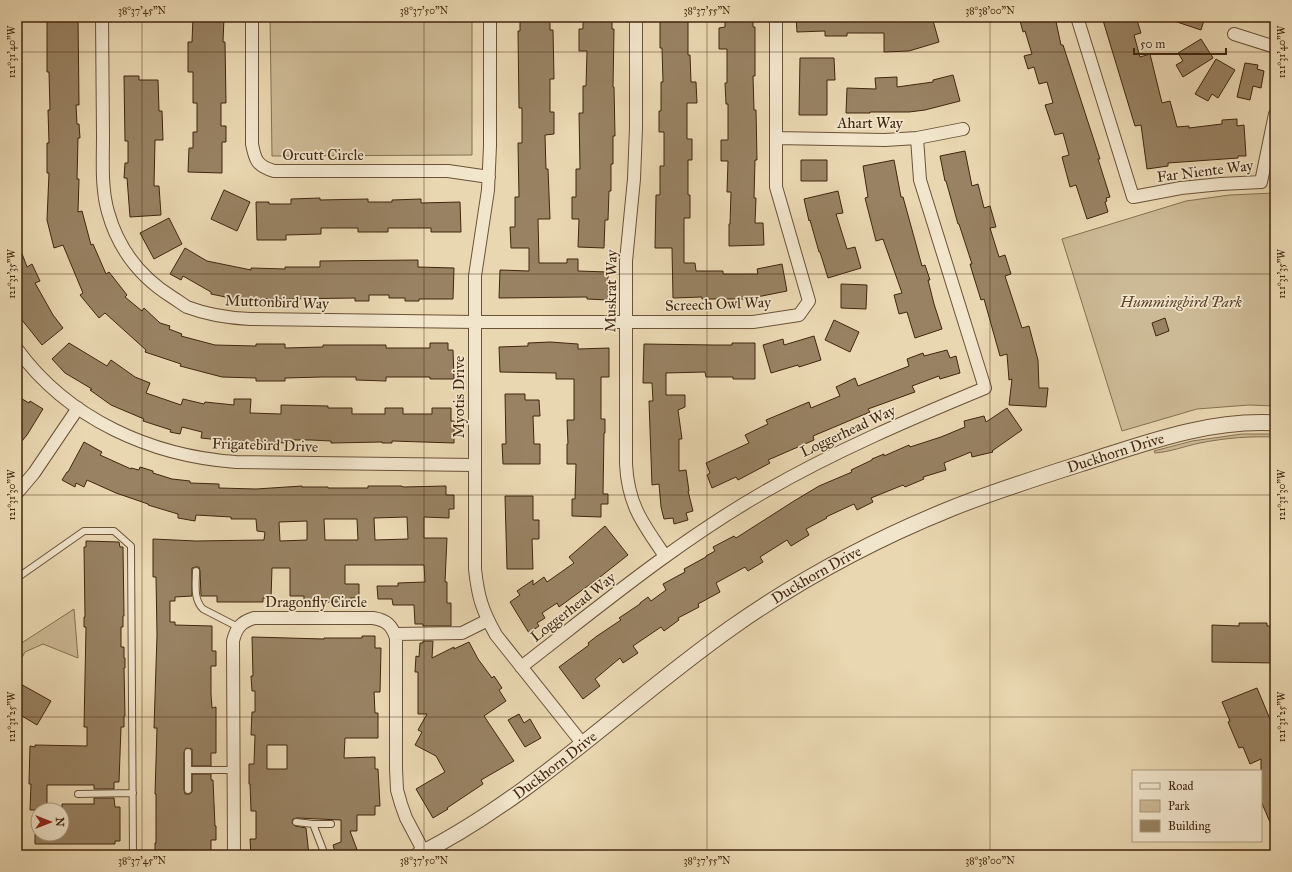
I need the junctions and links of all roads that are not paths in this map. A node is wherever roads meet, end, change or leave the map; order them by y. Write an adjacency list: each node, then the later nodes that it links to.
1 (102, 17): 15 (street, Muttonbird Way)
2 (252, 17): 13 (street, Orcutt Circle)
3 (490, 17): 13 (street, Myotis Drive)
4 (636, 17): 14 (street, Muskrat Way)
5 (776, 17): 11 (street, Screech Owl Way)
6 (1077, 17): 9 (street, Far Niente Way)
7 (1234, 34): 8 (street)
8 (1275, 47)
9 (1275, 114)
10 (963, 128): 12 (street, Ahart Way)
11 (776, 138): 12 (street, Ahart Way); 14 (street, Screech Owl Way)
12 (917, 138): 21 (street, Loggerhead Way)
13 (489, 177): 15 (street, Myotis Drive)
14 (626, 321): 15 (street, Screech Owl Way); 21 (street, Muskrat Way)
15 (475, 322): 19 (street, Myotis Drive)
16 (17, 349): 17 (street, Frigatebird Drive)
17 (78, 408): 19 (street, Frigatebird Drive); 20 (street)
18 (1275, 423): 28 (street, Duckhorn Drive)
19 (475, 465): 24 (street, Myotis Drive)
20 (17, 493)
21 (665, 556): 27 (street, Loggerhead Way)
22 (196, 571): 25 (lane)
23 (17, 578): 33 (lane)
24 (488, 620): 26 (street); 27 (street, Myotis Drive)
25 (238, 627): 26 (street, Dragonfly Circle); 31 (street)
26 (395, 634): 38 (street)
27 (521, 667): 28 (street, Myotis Drive)
28 (582, 743): 38 (street, Duckhorn Drive)
29 (188, 752): 30 (lane)
30 (188, 770): 31 (lane); 32 (lane)
31 (233, 770): 40 (street)
32 (188, 790)
33 (133, 793): 34 (lane); 39 (lane)
34 (78, 794)
35 (296, 822): 36 (lane)
36 (313, 824): 37 (lane); 41 (lane)
37 (331, 824)
38 (421, 853)
39 (134, 855)
40 (234, 855)
41 (325, 855)

